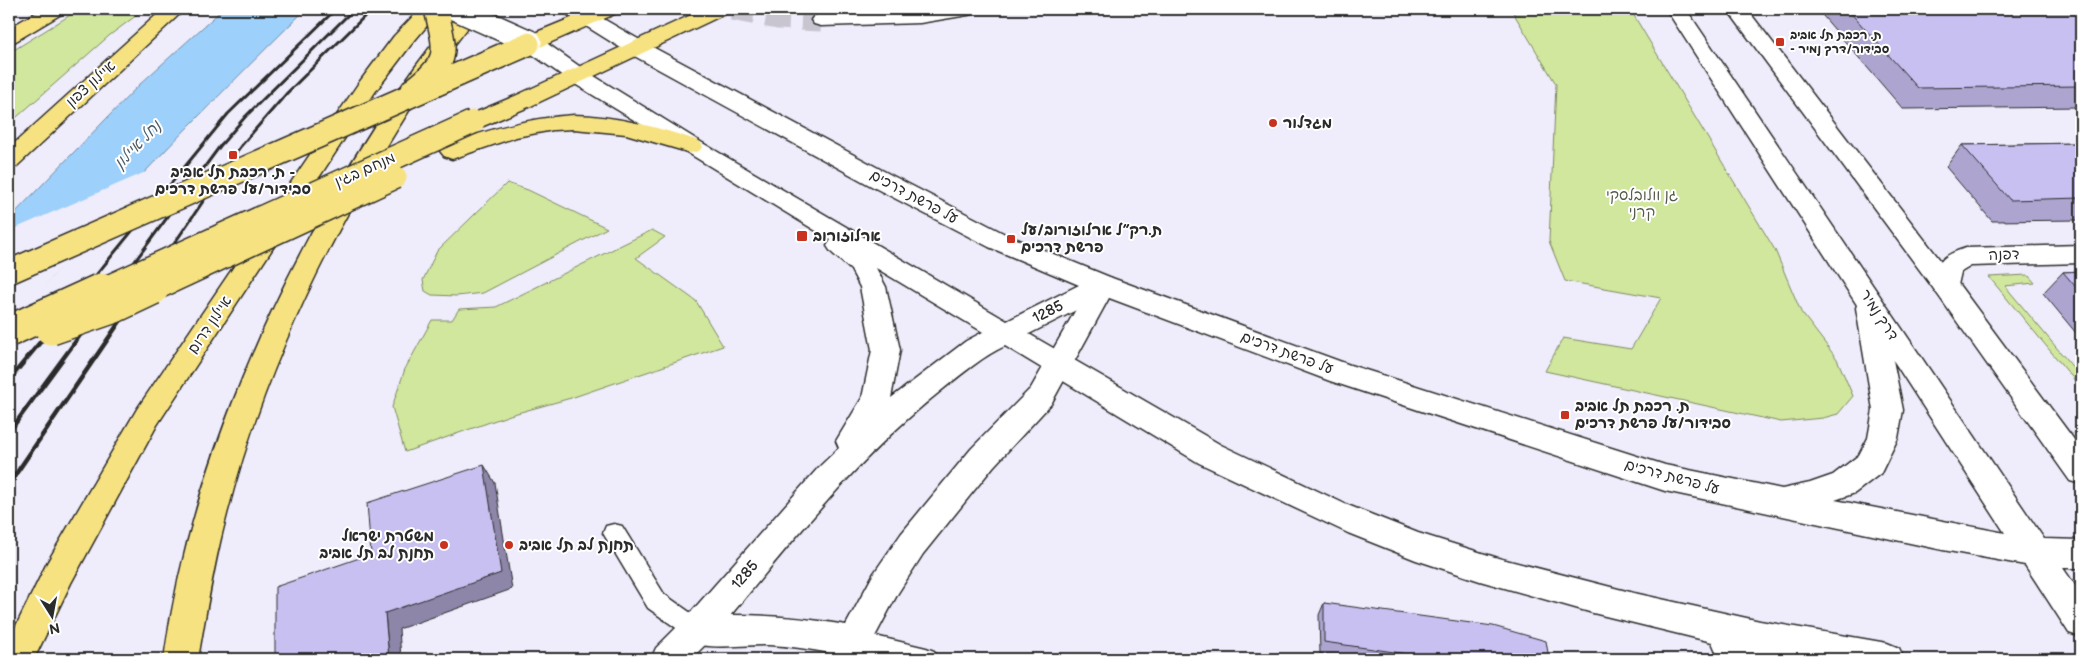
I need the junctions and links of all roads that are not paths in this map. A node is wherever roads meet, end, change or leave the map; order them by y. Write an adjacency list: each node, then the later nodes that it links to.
1 (56, 9): 14 (main road)
2 (176, 9): 20 (main road, איילון צפון)
3 (431, 9): 41 (main road, איילון דרום)
4 (436, 9): 18 (main road, bridge)
5 (456, 9): 15 (street, bridge)
6 (471, 9): 42 (main road)
7 (610, 9): 12 (main road)
8 (720, 9): 16 (main road, מנחם בגין)
9 (968, 9): 13 (street)
10 (1676, 9): 26 (street, דרך נמיר)
11 (1737, 9): 25 (street)
12 (580, 13): 15 (main road); 16 (street, על פרשת דרכים)
13 (821, 20)
14 (14, 34)
15 (530, 43): 17 (street); 18 (main road, bridge)
16 (637, 48): 17 (main road, מנחם בגין); 24 (street, על פרשת דרכים)
17 (578, 76): 19 (street); 27 (main road, מנחם בגין, bridge)
18 (398, 102): 23 (main road, bridge)
19 (691, 146): 21 (street); 29 (main road, bridge)
20 (9, 161)
21 (802, 212): 28 (street); 32 (street)
22 (2081, 254): 25 (street, דפנה)
23 (9, 272)
24 (1103, 285): 28 (street, 1285); 30 (street, 1285); 33 (street, על פרשת דרכים)
25 (1945, 285): 31 (street)
26 (1867, 297): 33 (street); 35 (street, דרך נמיר)
27 (9, 331)
28 (1007, 333): 30 (street); 32 (street, 1285)
29 (9, 342)
30 (1059, 364): 37 (street); 40 (street, 1285)
31 (2081, 472)
32 (830, 476): 39 (street, 1285)
33 (1778, 502): 35 (street, על פרשת דרכים)
34 (614, 533): 39 (lane)
35 (2036, 553): 36 (street); 38 (street, דרך נמיר)
36 (2081, 554)
37 (1662, 617): 45 (street); 46 (street)
38 (2081, 622)
39 (697, 630): 40 (street); 43 (street, 1285)
40 (849, 651): 44 (lane)
41 (17, 659)
42 (181, 659)
43 (668, 659)
44 (926, 659)
45 (1768, 659)
46 (1887, 659)

